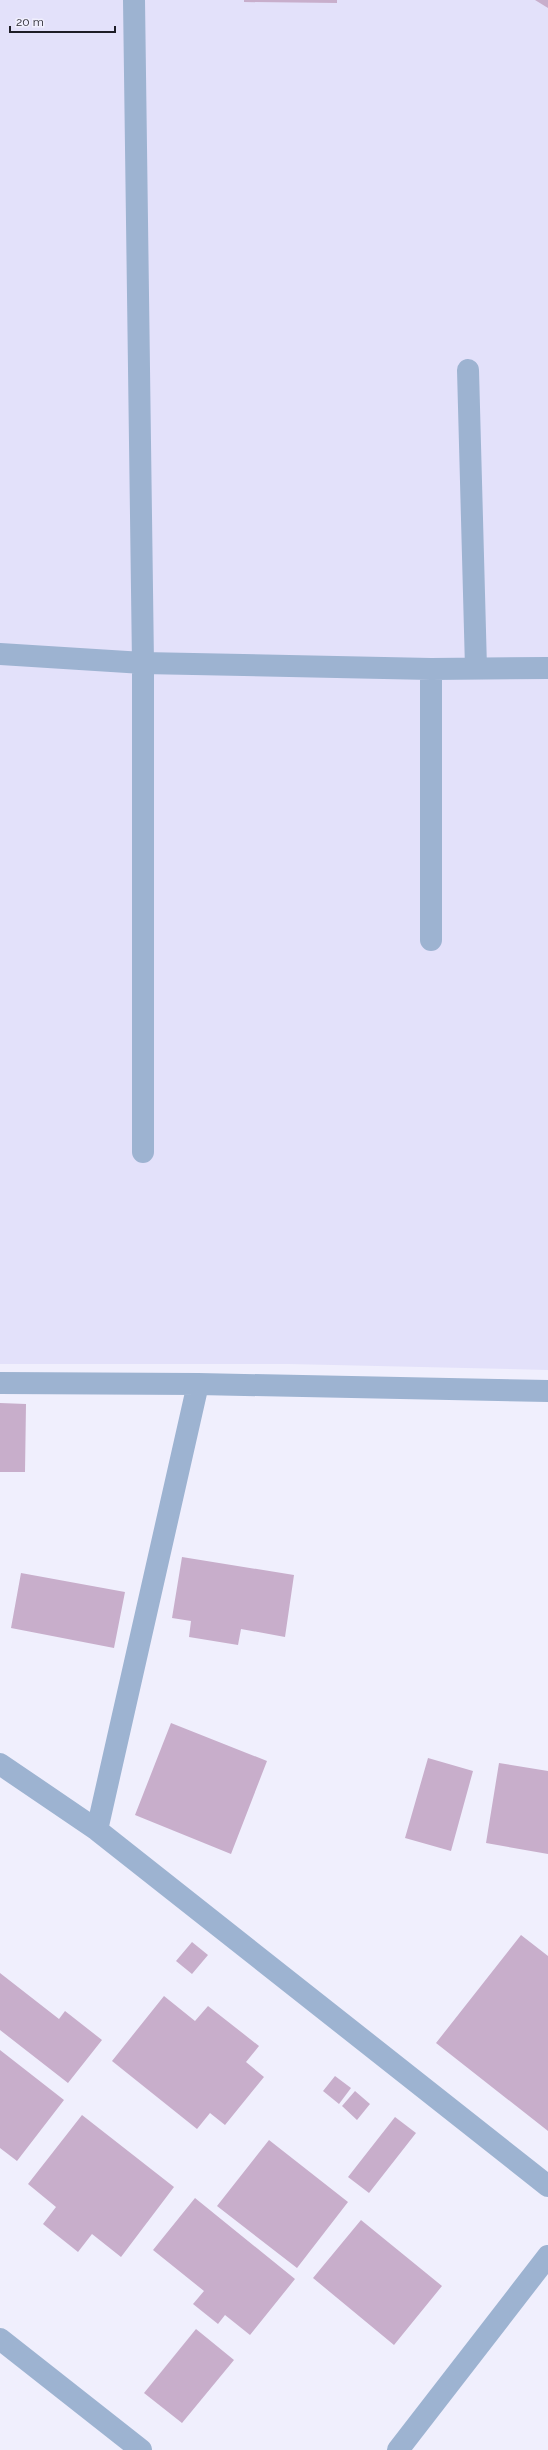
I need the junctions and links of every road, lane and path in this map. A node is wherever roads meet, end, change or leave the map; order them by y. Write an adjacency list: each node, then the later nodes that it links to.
1 (134, 0): 4 (street)
2 (468, 370): 5 (street)
3 (0, 654): 4 (street)
4 (143, 663): 7 (street); 9 (street)
5 (476, 668): 6 (street); 7 (street)
6 (548, 668)
7 (431, 669): 8 (street)
8 (431, 940)
9 (143, 1152)
10 (0, 1383): 11 (street)
11 (198, 1384): 12 (street); 14 (street)
12 (548, 1391)
13 (0, 1764): 14 (street)
14 (97, 1830): 15 (street)
15 (548, 2186)
16 (548, 2256): 19 (street)
17 (0, 2340): 18 (street)
18 (141, 2450)
19 (398, 2450)

